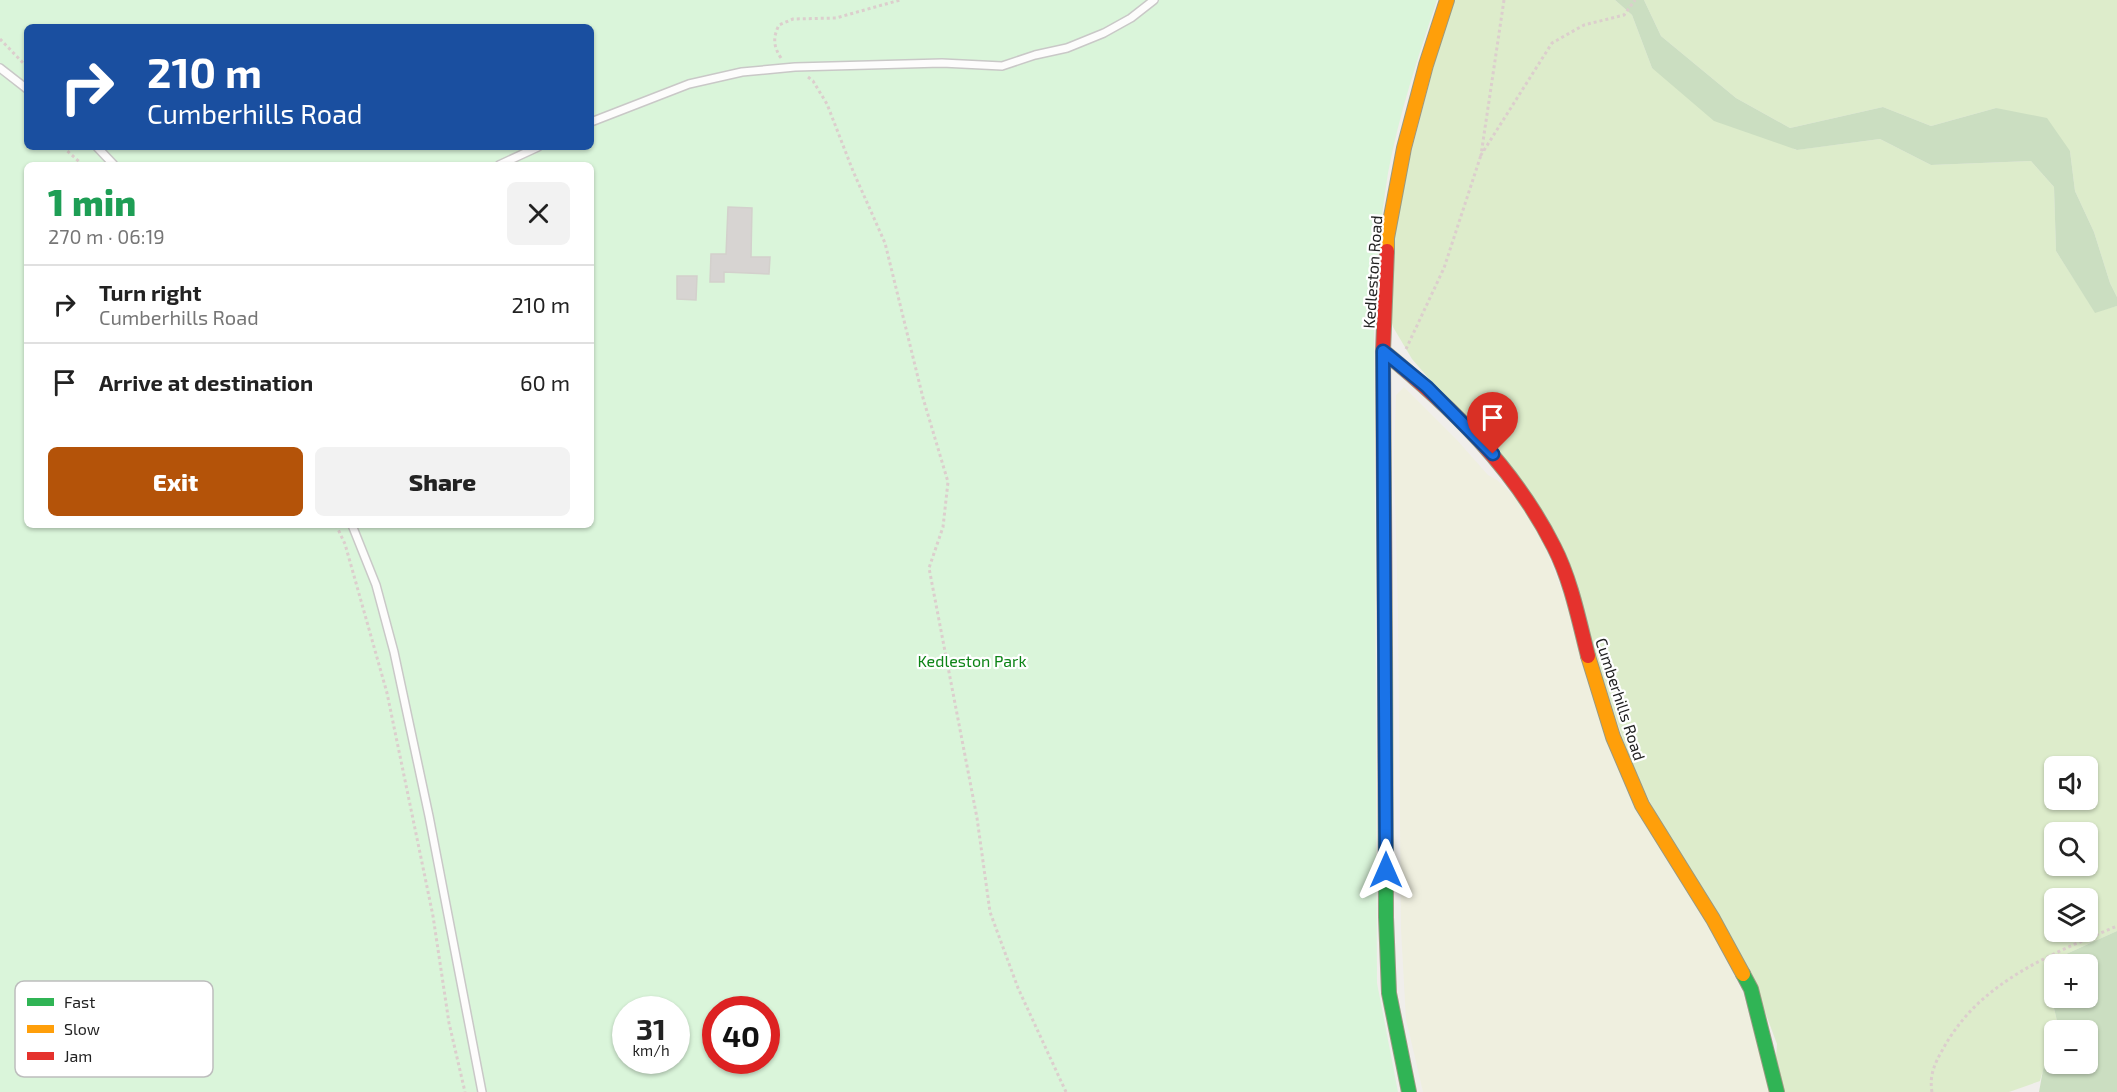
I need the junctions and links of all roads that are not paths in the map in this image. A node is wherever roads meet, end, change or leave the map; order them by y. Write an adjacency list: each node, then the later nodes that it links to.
1 (1154, 0): 5 (lane)
2 (1447, 0): 10 (street, Kedleston Road)
3 (0, 68): 4 (lane)
4 (24, 87)
5 (594, 121)
6 (100, 150): 8 (lane)
7 (532, 150): 9 (lane)
8 (111, 162)
9 (506, 162)
10 (1383, 351): 13 (street, Kedleston Road); 14 (street, Cumberhills Road)
11 (353, 528): 12 (lane)
12 (482, 1092)
13 (1409, 1092)
14 (1777, 1092)

